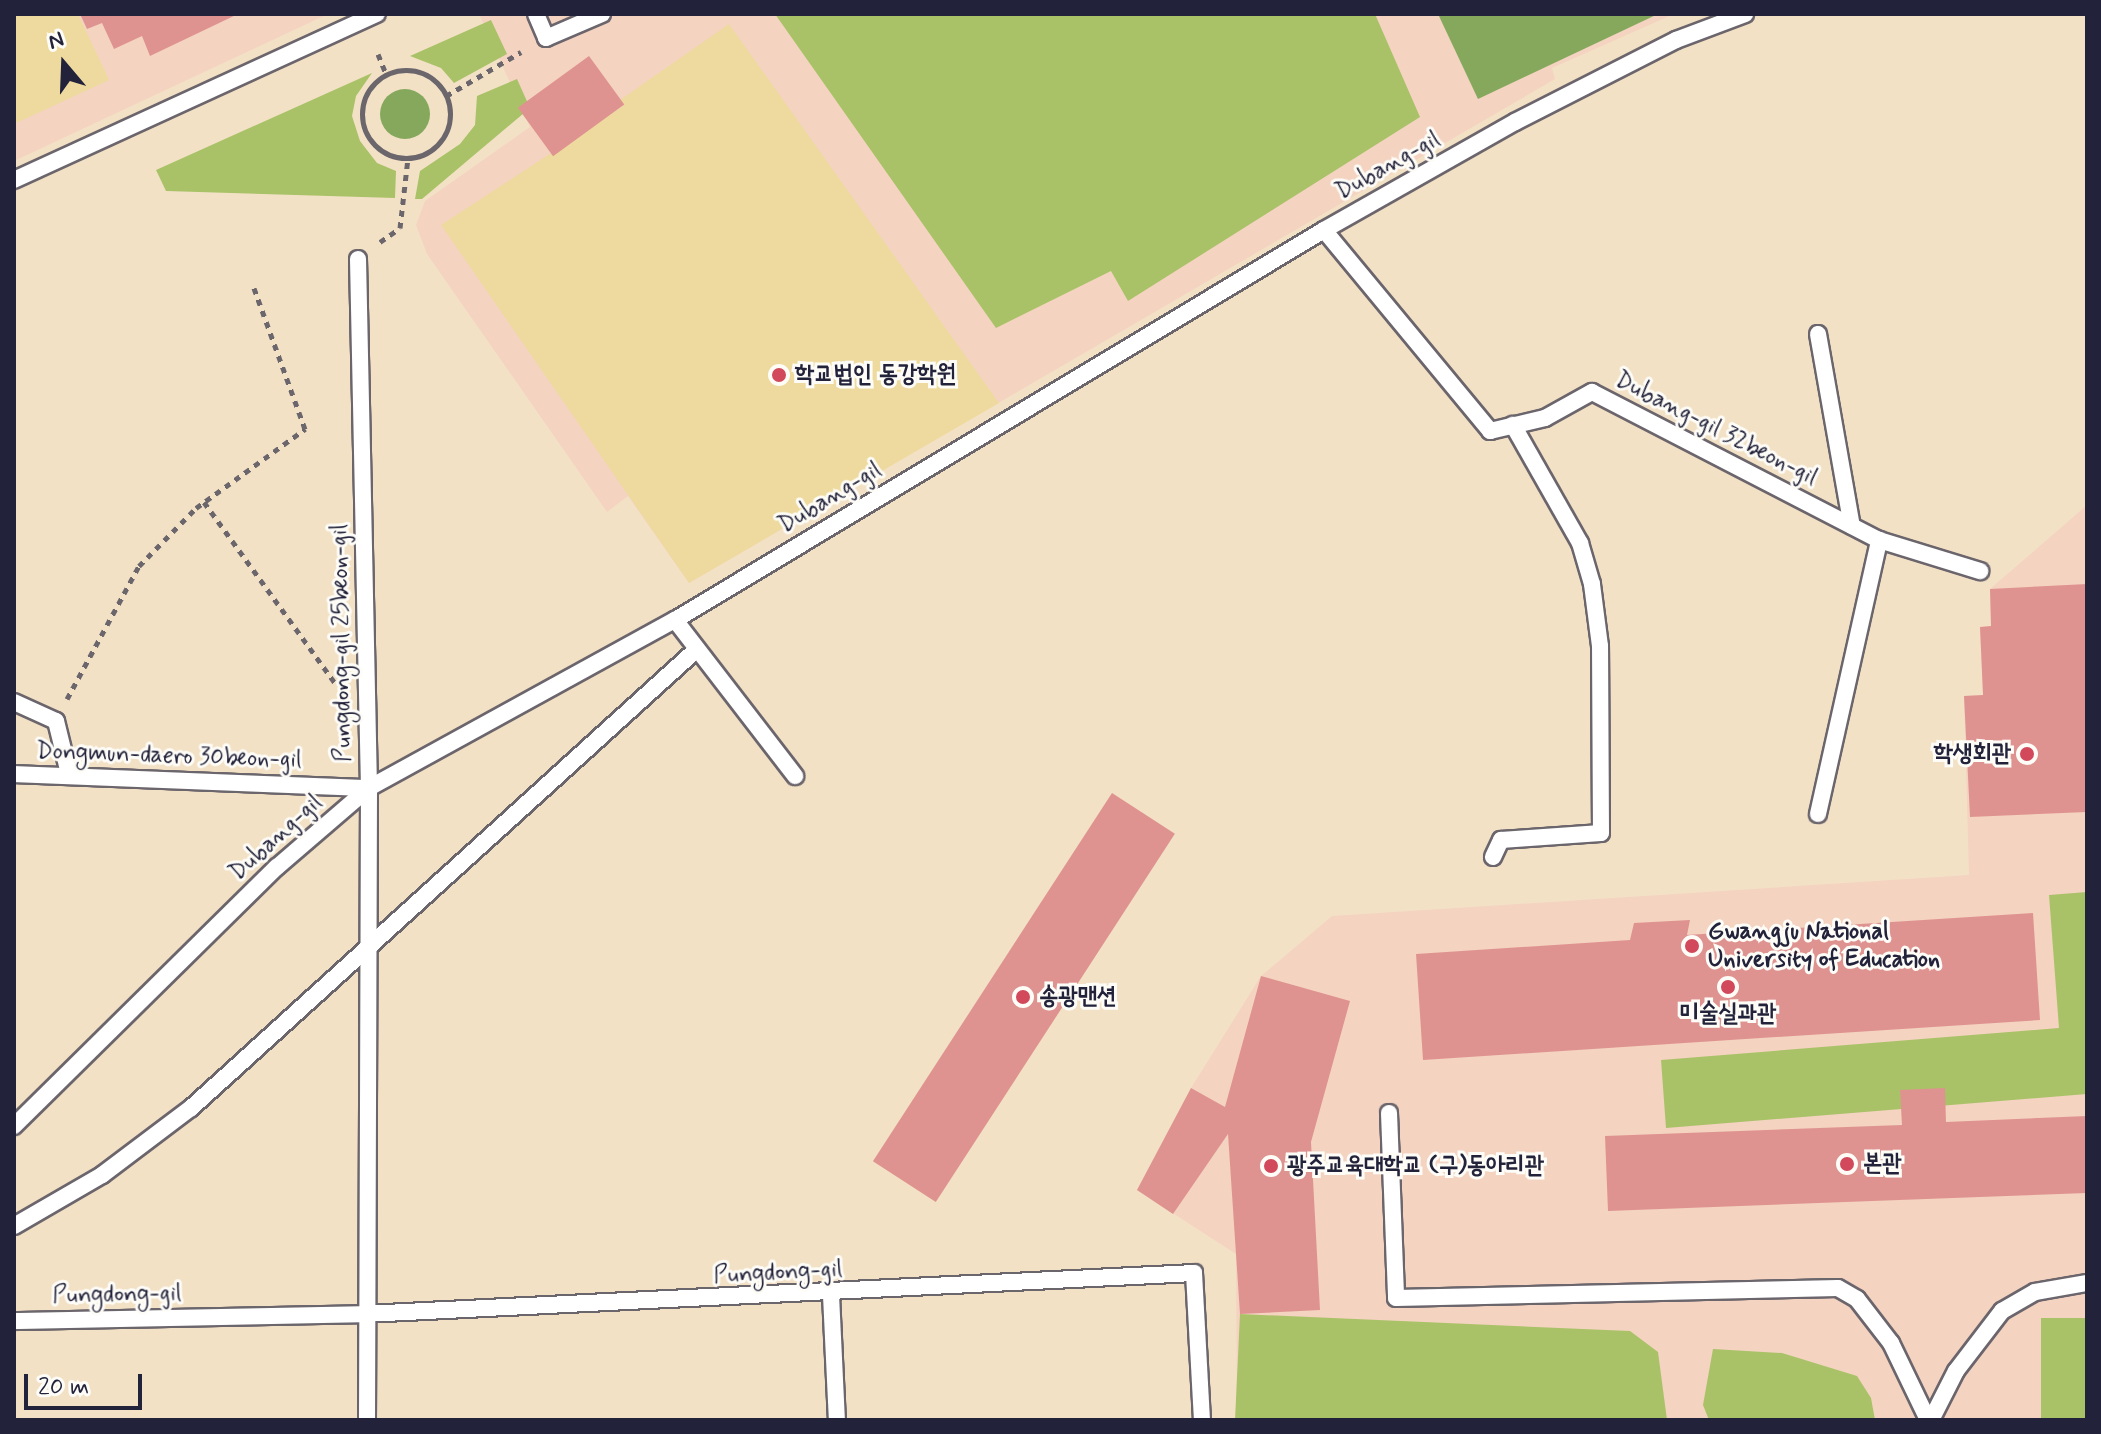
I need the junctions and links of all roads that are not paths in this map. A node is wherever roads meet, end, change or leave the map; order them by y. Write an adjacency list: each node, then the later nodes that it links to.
1 (377, 14): 5 (lane)
2 (536, 14): 3 (lane)
3 (602, 14)
4 (1745, 14): 6 (lane, Dubang-gil)
5 (14, 180)
6 (1324, 230): 9 (lane, Dubang-gil 32beon-gil); 13 (lane, Dubang-gil)
7 (358, 259): 19 (lane, Pungdong-gil 25beon-gil)
8 (1818, 334): 10 (lane, Dubang-gil 32beon-gil)
9 (1513, 425): 10 (lane, Dubang-gil 32beon-gil); 21 (lane)
10 (1852, 526): 11 (lane, Dubang-gil 32beon-gil)
11 (1879, 540): 12 (lane, Dubang-gil 32beon-gil); 20 (lane)
12 (1980, 571)
13 (675, 620): 14 (lane); 19 (lane, Dubang-gil)
14 (697, 649): 18 (lane); 22 (lane)
15 (14, 702): 17 (lane)
16 (14, 774): 17 (lane, Dongmun-daero 30beon-gil)
17 (69, 774): 19 (lane, Dongmun-daero 30beon-gil)
18 (795, 776)
19 (369, 788): 22 (lane, Pungdong-gil 25beon-gil); 24 (lane, Dubang-gil)
20 (1818, 814)
21 (1493, 857)
22 (367, 953): 25 (lane); 28 (lane, Pungdong-gil 25beon-gil)
23 (1389, 1113): 33 (lane)
24 (14, 1126)
25 (14, 1226)
26 (2087, 1283): 33 (lane)
27 (831, 1295): 28 (lane, Pungdong-gil); 31 (lane); 32 (lane, Pungdong-gil)
28 (365, 1314): 29 (lane, Pungdong-gil); 30 (lane)
29 (14, 1321)
30 (367, 1420)
31 (837, 1420)
32 (1202, 1420)
33 (1930, 1420)

